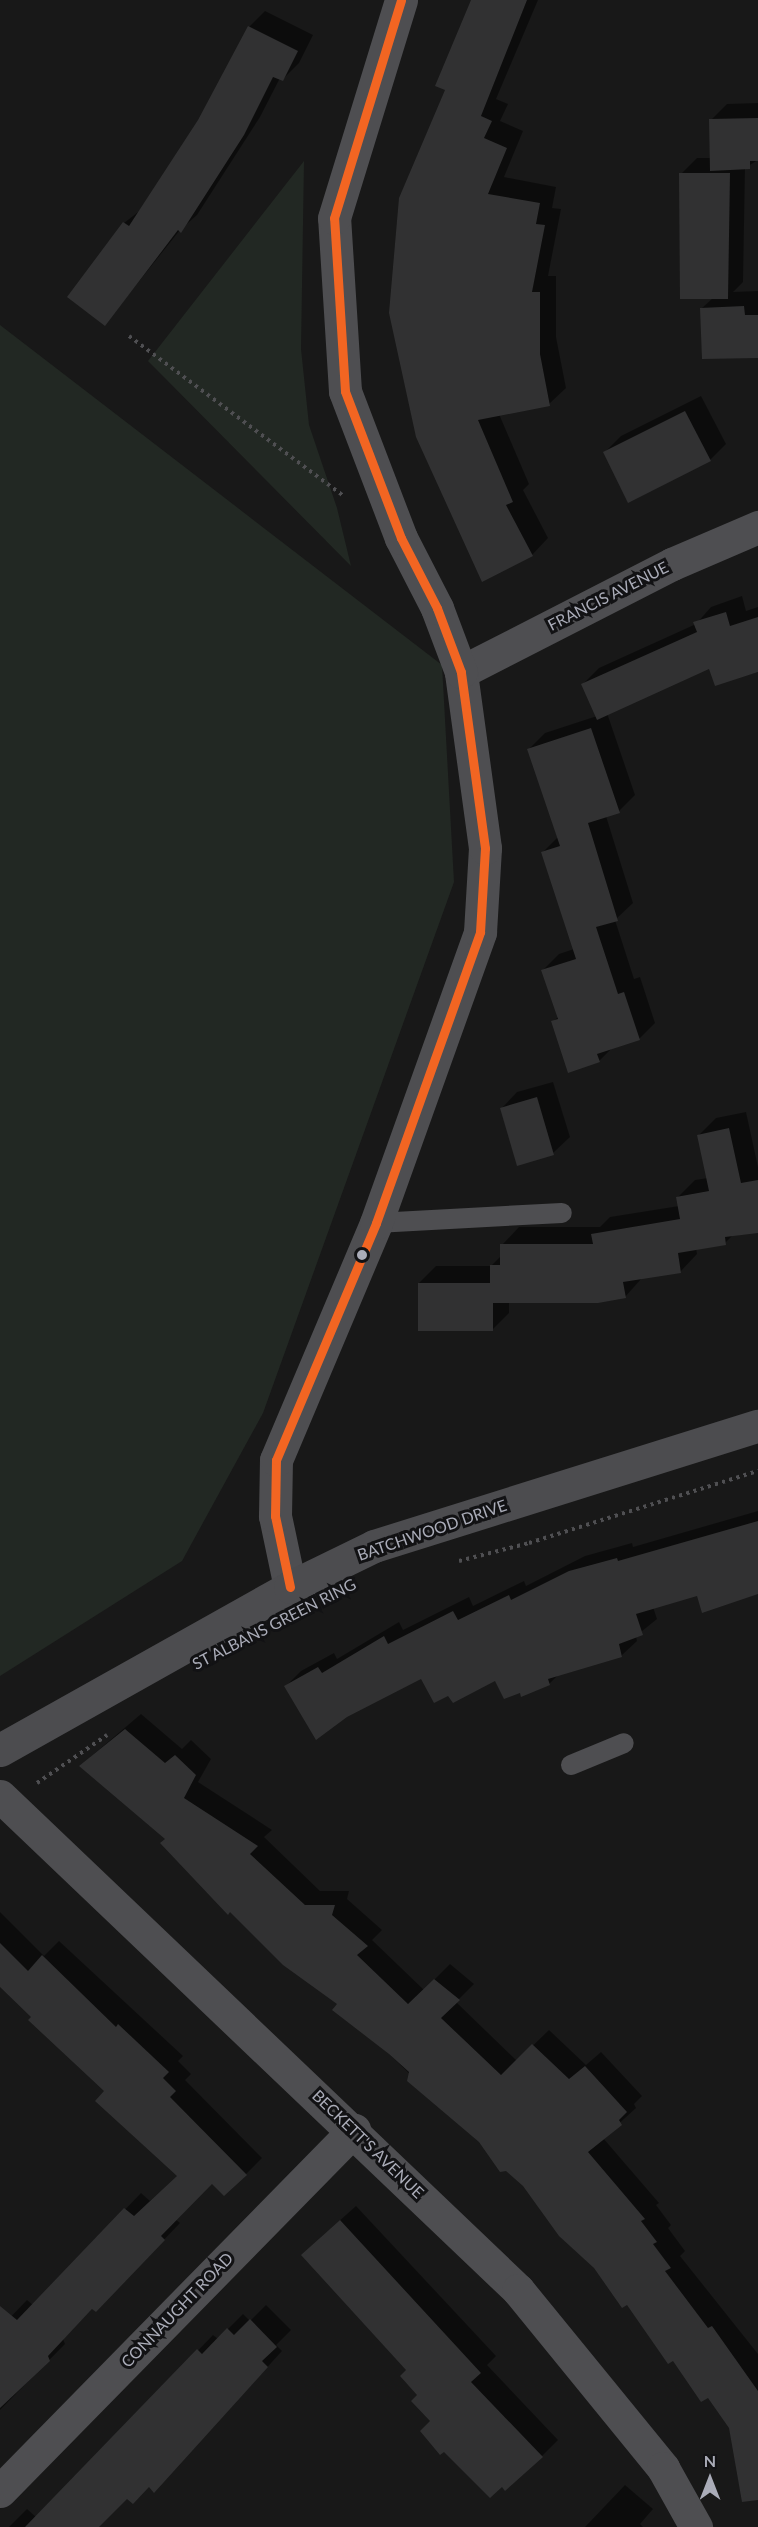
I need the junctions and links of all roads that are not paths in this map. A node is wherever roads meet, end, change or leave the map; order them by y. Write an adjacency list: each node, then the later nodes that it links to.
1 (401, 0): 3 (street)
2 (758, 527): 3 (street, FRANCIS AVENUE)
3 (461, 672): 5 (street)
4 (562, 1213): 5 (lane)
5 (376, 1223): 7 (street)
6 (758, 1426): 7 (street, BATCHWOOD DRIVE)
7 (290, 1587): 9 (street, BATCHWOOD DRIVE)
8 (624, 1743): 10 (lane)
9 (0, 1750)
10 (571, 1765)
11 (3, 1799): 12 (street, BECKETT'S AVENUE)
12 (354, 2130): 13 (street, CONNAUGHT ROAD); 14 (street, BECKETT'S AVENUE)
13 (0, 2491)
14 (696, 2527)

